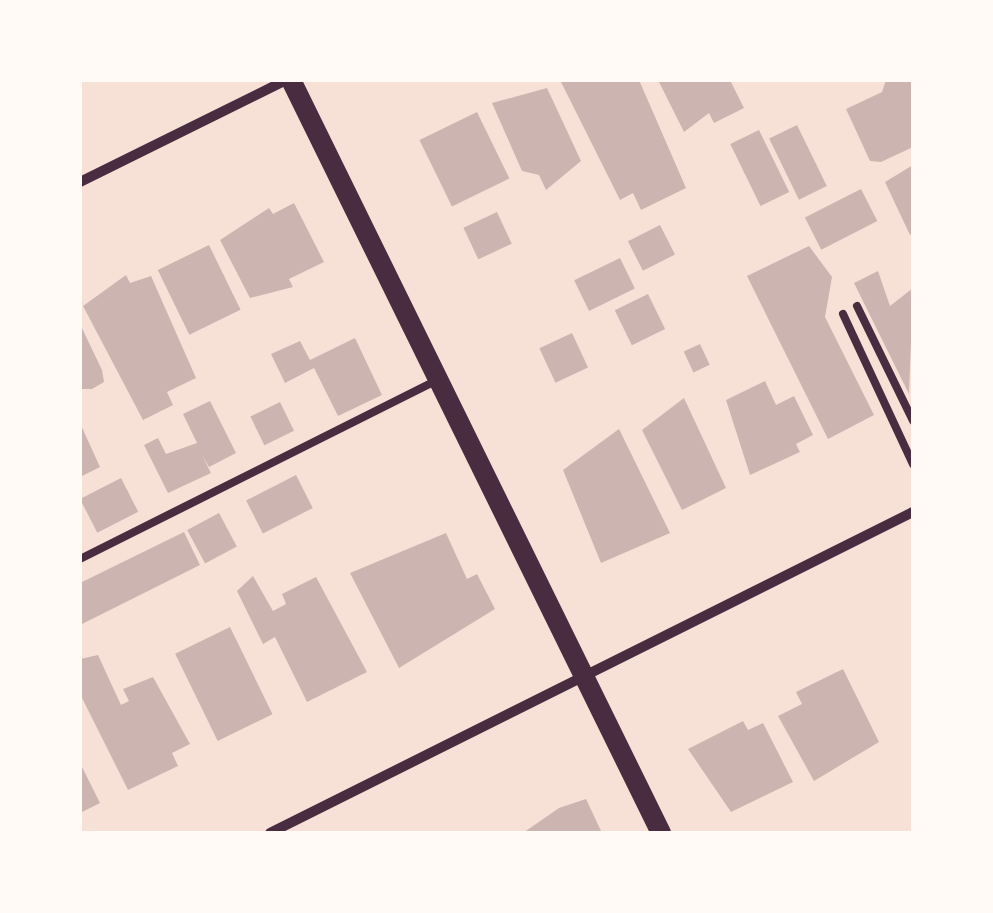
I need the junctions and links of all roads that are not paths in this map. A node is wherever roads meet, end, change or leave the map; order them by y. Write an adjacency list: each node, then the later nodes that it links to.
1 (288, 80): 2 (street); 5 (main road)
2 (80, 182)
3 (857, 306): 6 (lane)
4 (843, 314): 7 (lane)
5 (438, 380): 9 (lane); 10 (main road)
6 (913, 421)
7 (913, 464)
8 (913, 512): 10 (street)
9 (80, 559)
10 (584, 676): 11 (street); 12 (main road)
11 (270, 833)
12 (661, 833)

